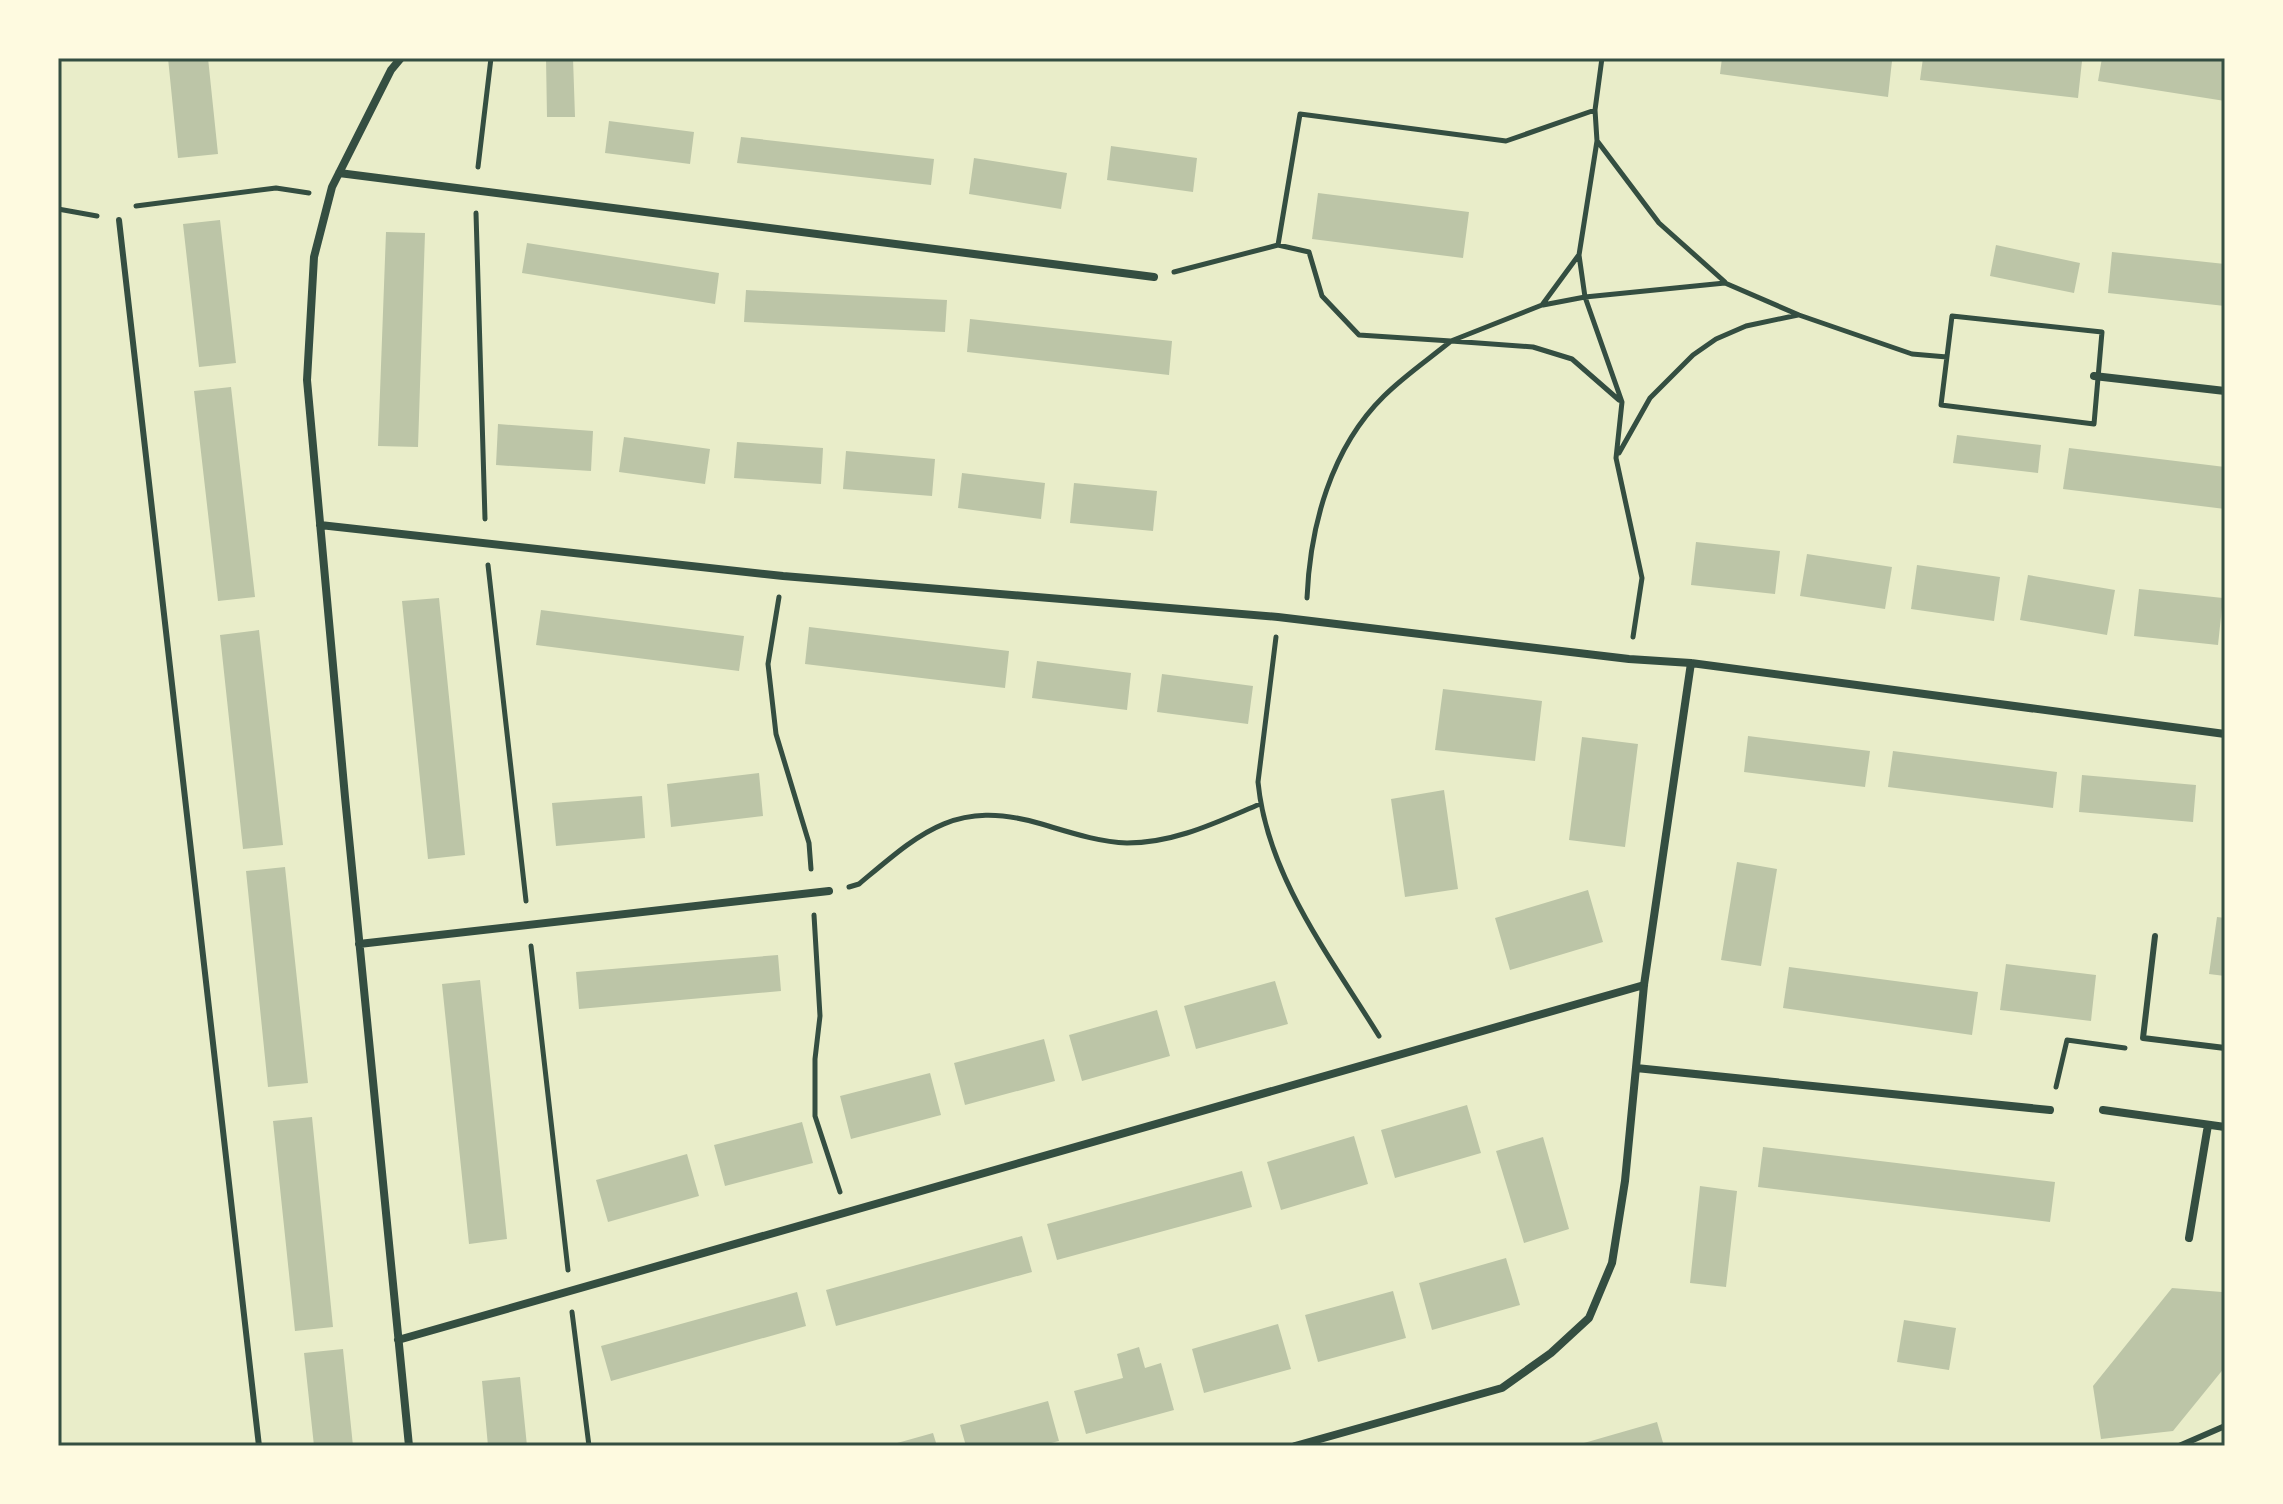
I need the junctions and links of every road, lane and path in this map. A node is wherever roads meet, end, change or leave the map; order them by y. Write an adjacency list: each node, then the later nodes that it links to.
1 (401, 58): 6 (street)
2 (491, 58): 7 (path)
3 (1602, 58): 4 (path)
4 (1595, 110): 5 (path); 11 (path)
5 (1597, 141): 12 (path); 14 (path)
6 (339, 173): 7 (street); 8 (street)
7 (476, 190): 13 (street); 25 (path)
8 (329, 196): 9 (path); 24 (street)
9 (128, 207)
10 (119, 220): 51 (lane)
11 (1278, 245): 13 (path); 18 (path)
12 (1579, 255): 15 (path); 16 (path)
13 (1154, 277)
14 (1725, 283): 15 (path); 17 (path)
15 (1585, 297): 16 (path); 22 (path)
16 (1542, 305): 18 (path)
17 (1799, 315): 19 (path); 23 (path)
18 (1451, 341): 22 (path); 28 (path)
19 (1947, 357): 20 (path); 20 (path)
20 (2096, 376): 21 (street)
21 (2225, 391)
22 (1622, 402): 23 (path)
23 (1616, 458): 29 (path)
24 (320, 525): 25 (street); 36 (street)
25 (486, 543): 26 (street)
26 (783, 576): 27 (street); 34 (path)
27 (1278, 617): 28 (street); 32 (path)
28 (1306, 619): 29 (street)
29 (1629, 659): 30 (street)
30 (1691, 663): 31 (street); 37 (street)
31 (2225, 734)
32 (1260, 804): 33 (path); 40 (path)
33 (829, 891): 34 (street)
34 (813, 893): 36 (street); 46 (path)
35 (2155, 936): 38 (lane)
36 (359, 944): 49 (street)
37 (1644, 985): 40 (street); 41 (street)
38 (2225, 1048)
39 (2130, 1049): 42 (path)
40 (1392, 1057): 46 (street)
41 (1636, 1068): 42 (street); 54 (street)
42 (2050, 1110)
43 (2103, 1110): 44 (street)
44 (2208, 1125): 45 (street); 47 (street)
45 (2225, 1127)
46 (847, 1213): 48 (street)
47 (2189, 1238)
48 (570, 1291): 49 (street); 53 (path)
49 (398, 1340): 52 (street)
50 (2225, 1426): 55 (lane)
51 (259, 1446)
52 (409, 1446)
53 (589, 1446)
54 (1295, 1446)
55 (2179, 1446)

